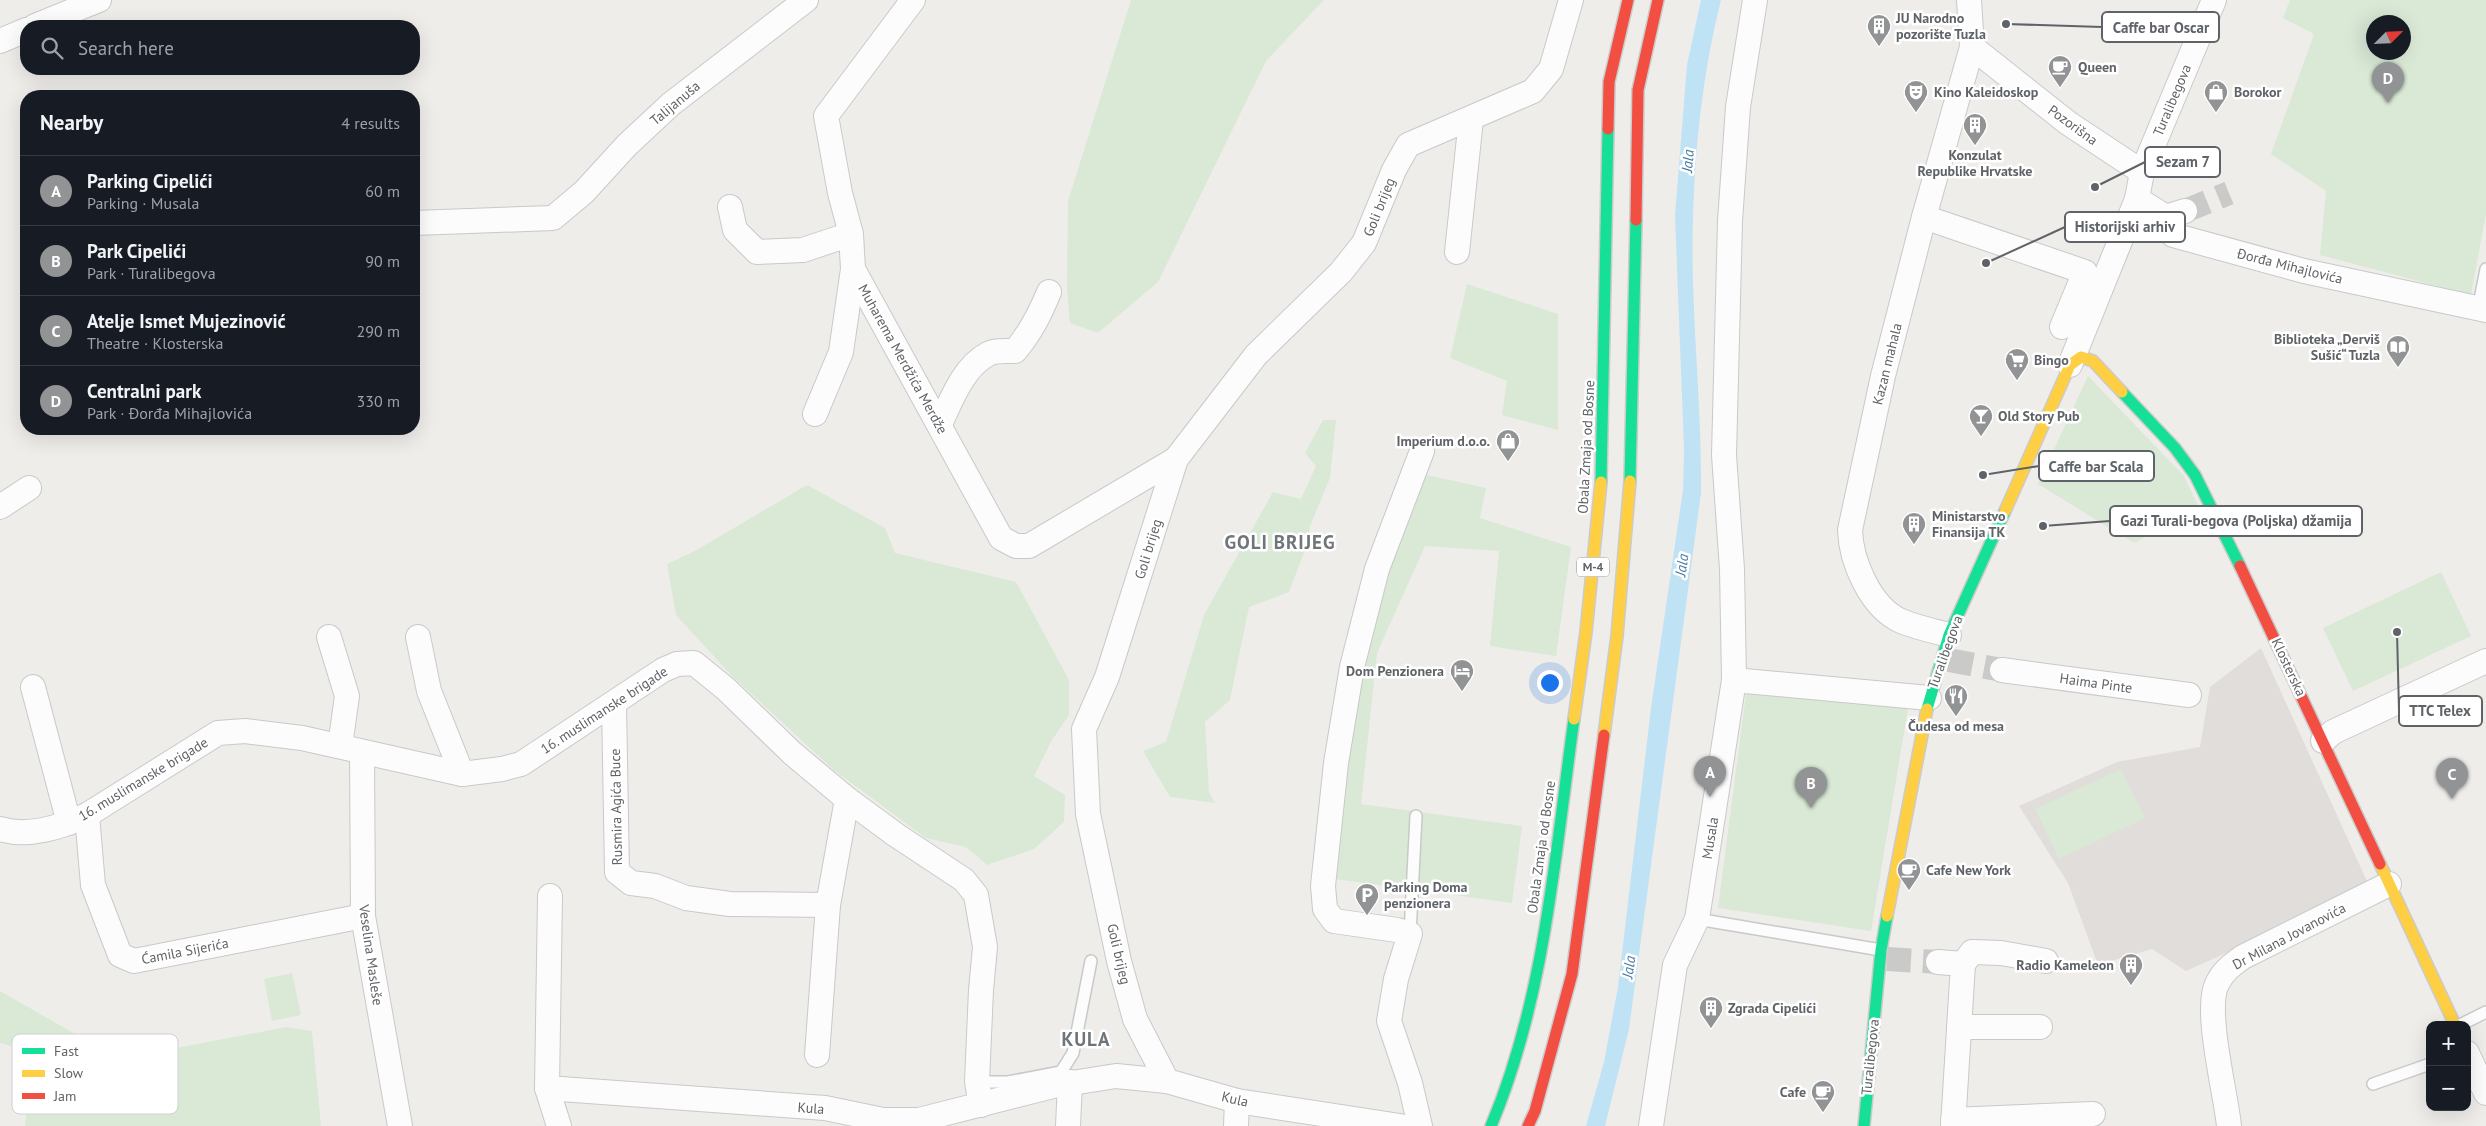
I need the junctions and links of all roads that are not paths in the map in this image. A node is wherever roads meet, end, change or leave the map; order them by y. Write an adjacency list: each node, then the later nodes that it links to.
1 (99, 0): 10 (street)
2 (806, 0): 19 (street, Talijanuša)
3 (913, 0): 20 (street, Muharema Merdžića Merdže)
4 (1571, 0): 14 (street, Goli brijeg)
5 (1628, 0): 86 (main road, Obala Zmaja od Bosne / M-4)
6 (1658, 0): 87 (main road, M-4)
7 (1755, 0): 39 (street, Musala)
8 (1969, 0): 13 (street)
9 (2206, 7): 15 (street, Turalibegova)
10 (50, 20)
11 (20, 33): 12 (street)
12 (0, 41)
13 (1972, 48): 15 (street, Pozorišna); 18 (street, Kazan mahala)
14 (1471, 119): 21 (street); 31 (street, Goli brijeg)
15 (2142, 172): 16 (street)
16 (2137, 198): 25 (street, Đorđa Mihajlovića); 27 (street)
17 (730, 207): 20 (street)
18 (1924, 216): 26 (street); 34 (street, Kazan mahala)
19 (420, 223)
20 (851, 234): 22 (street, Muharema Merdžića Merdže)
21 (1457, 252)
22 (853, 269): 28 (street); 29 (street, Muharema Merdžića Merdže)
23 (2486, 270): 25 (lane)
24 (1049, 292): 29 (street)
25 (2482, 310)
26 (2062, 327)
27 (2070, 365): 34 (main road, Turalibegova); 44 (main road, Klosterska)
28 (815, 414)
29 (940, 424): 31 (street, Muharema Merdžića Merdže)
30 (1422, 451): 56 (street)
31 (1176, 460): 70 (street, Goli brijeg)
32 (29, 488): 33 (street)
33 (0, 507)
34 (1949, 635): 42 (main road, Turalibegova)
35 (418, 637): 46 (street)
36 (329, 638): 45 (street, Veselina Masleše)
37 (2486, 661): 44 (street)
38 (2002, 670): 41 (street, Haima Pinte)
39 (1734, 680): 42 (street); 55 (street, Musala)
40 (33, 688): 49 (street, Ćamila Sijerića)
41 (2189, 696)
42 (1929, 698): 57 (main road, Turalibegova)
43 (614, 704): 46 (street, 16. muslimanske brigade); 47 (street, 16. muslimanske brigade); 53 (street, Rusmira Agića Buce)
44 (2324, 741): 51 (main road, Klosterska)
45 (351, 749): 46 (street, 16. muslimanske brigade); 49 (street, 16. muslimanske brigade); 54 (street, Veselina Masleše)
46 (462, 774)
47 (847, 799): 53 (street); 74 (street, 16. muslimanske brigade)
48 (1416, 816): 56 (lane)
49 (78, 819): 50 (street, 16. muslimanske brigade); 54 (street, Ćamila Sijerića)
50 (0, 829)
51 (2389, 884): 63 (main road, Klosterska); 90 (street, Dr Milana Jovanovića)
52 (550, 896): 73 (street)
53 (828, 905): 67 (street)
54 (363, 916): 80 (street, Veselina Masleše)
55 (1697, 919): 57 (lane); 88 (street, Musala)
56 (1410, 934): 85 (street)
57 (1883, 956): 89 (main road, Turalibegova)
58 (1092, 961): 74 (lane)
59 (2046, 961): 61 (street)
60 (1938, 962): 61 (street)
61 (1963, 964): 65 (street)
62 (2486, 1012): 64 (lane)
63 (2453, 1021)
64 (2468, 1021)
65 (1959, 1027): 66 (street); 79 (street)
66 (2040, 1027)
67 (817, 1055)
68 (2471, 1061): 75 (street)
69 (2426, 1065): 72 (lane)
70 (1167, 1080): 71 (street, Kula); 76 (street, Kula)
71 (1070, 1082): 74 (street, Kula); 82 (street)
72 (2373, 1084)
73 (547, 1088): 78 (street, Kula); 81 (street)
74 (979, 1093): 78 (street, Kula)
75 (2486, 1093)
76 (1238, 1101): 83 (street); 84 (street, Kula)
77 (2093, 1114): 79 (street)
78 (882, 1123)
79 (1953, 1123)
80 (400, 1126)
81 (559, 1126)
82 (1068, 1126)
83 (1236, 1126)
84 (1400, 1126)
85 (1420, 1126)
86 (1491, 1126)
87 (1528, 1126)
88 (1651, 1126)
89 (1864, 1126)
90 (2229, 1126)

